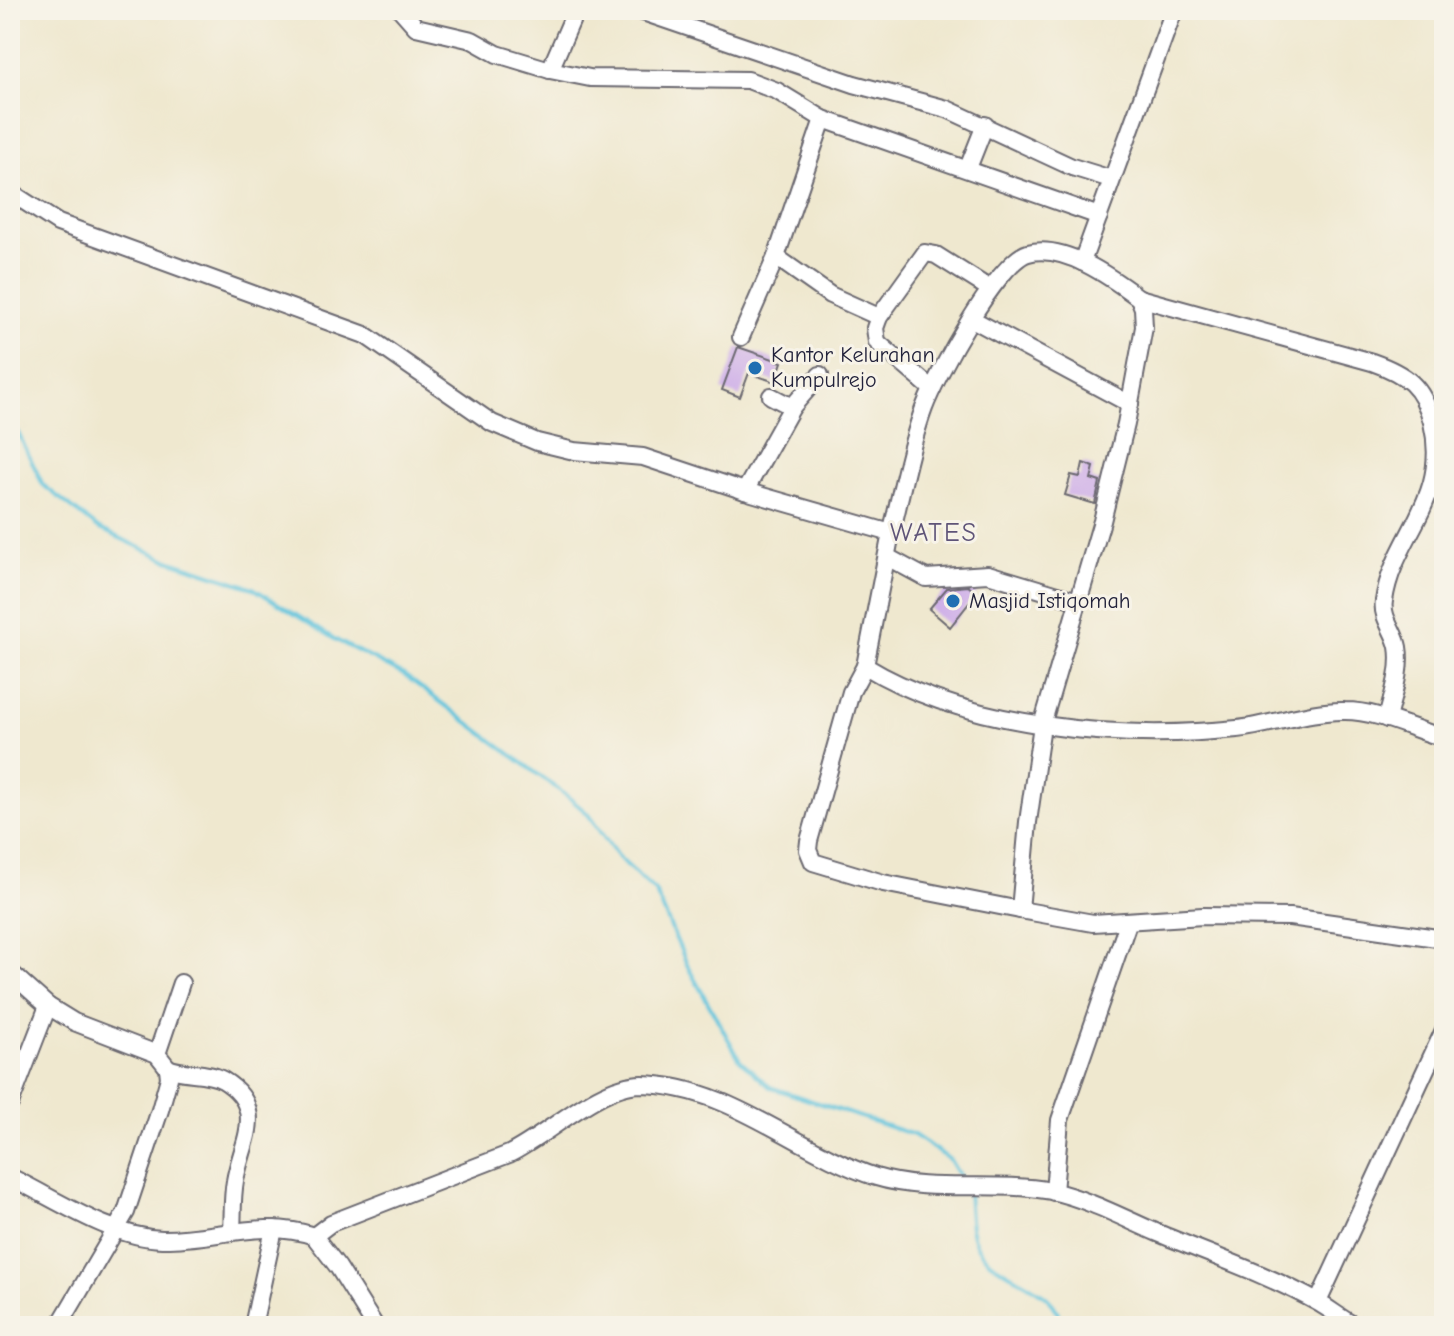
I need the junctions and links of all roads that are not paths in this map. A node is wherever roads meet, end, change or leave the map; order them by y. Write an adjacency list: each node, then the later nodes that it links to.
1 (401, 10): 5 (street)
2 (576, 10): 5 (street)
3 (637, 10): 7 (street)
4 (1174, 10): 9 (street)
5 (550, 70): 6 (street)
6 (823, 119): 8 (street); 12 (street)
7 (985, 125): 8 (street); 9 (street)
8 (968, 168): 11 (street)
9 (1111, 179): 11 (street)
10 (10, 192): 24 (street)
11 (1099, 216): 13 (street)
12 (776, 257): 16 (street); 18 (street)
13 (1082, 262): 14 (street); 15 (street)
14 (990, 289): 16 (street); 17 (street)
15 (1139, 298): 22 (street); 29 (street)
16 (879, 317): 20 (street)
17 (972, 319): 20 (street); 22 (street)
18 (741, 337)
19 (820, 375): 23 (street)
20 (932, 389): 25 (street)
21 (771, 396): 23 (street)
22 (1130, 404): 27 (street)
23 (792, 407): 24 (street)
24 (745, 491): 25 (street)
25 (891, 533): 26 (street)
26 (889, 558): 27 (street); 28 (street)
27 (1078, 601): 30 (street)
28 (865, 666): 30 (street); 32 (street)
29 (1387, 719): 30 (street); 31 (street)
30 (1042, 725): 32 (street)
31 (1444, 738)
32 (1020, 910): 33 (street)
33 (1128, 923): 34 (street); 44 (street)
34 (1444, 939)
35 (10, 972): 37 (street)
36 (181, 983): 39 (street)
37 (48, 1006): 39 (street); 42 (street)
38 (1444, 1030): 40 (street)
39 (157, 1054): 41 (street)
40 (1438, 1059): 49 (street)
41 (168, 1068): 46 (street); 47 (street)
42 (10, 1104)
43 (10, 1177): 46 (street)
44 (1054, 1192): 48 (street); 49 (street)
45 (274, 1229): 47 (street); 48 (street); 51 (street)
46 (118, 1230): 47 (street); 50 (street)
47 (232, 1231)
48 (314, 1236): 52 (street)
49 (1318, 1302): 53 (street)
50 (59, 1326)
51 (253, 1326)
52 (375, 1326)
53 (1355, 1326)

